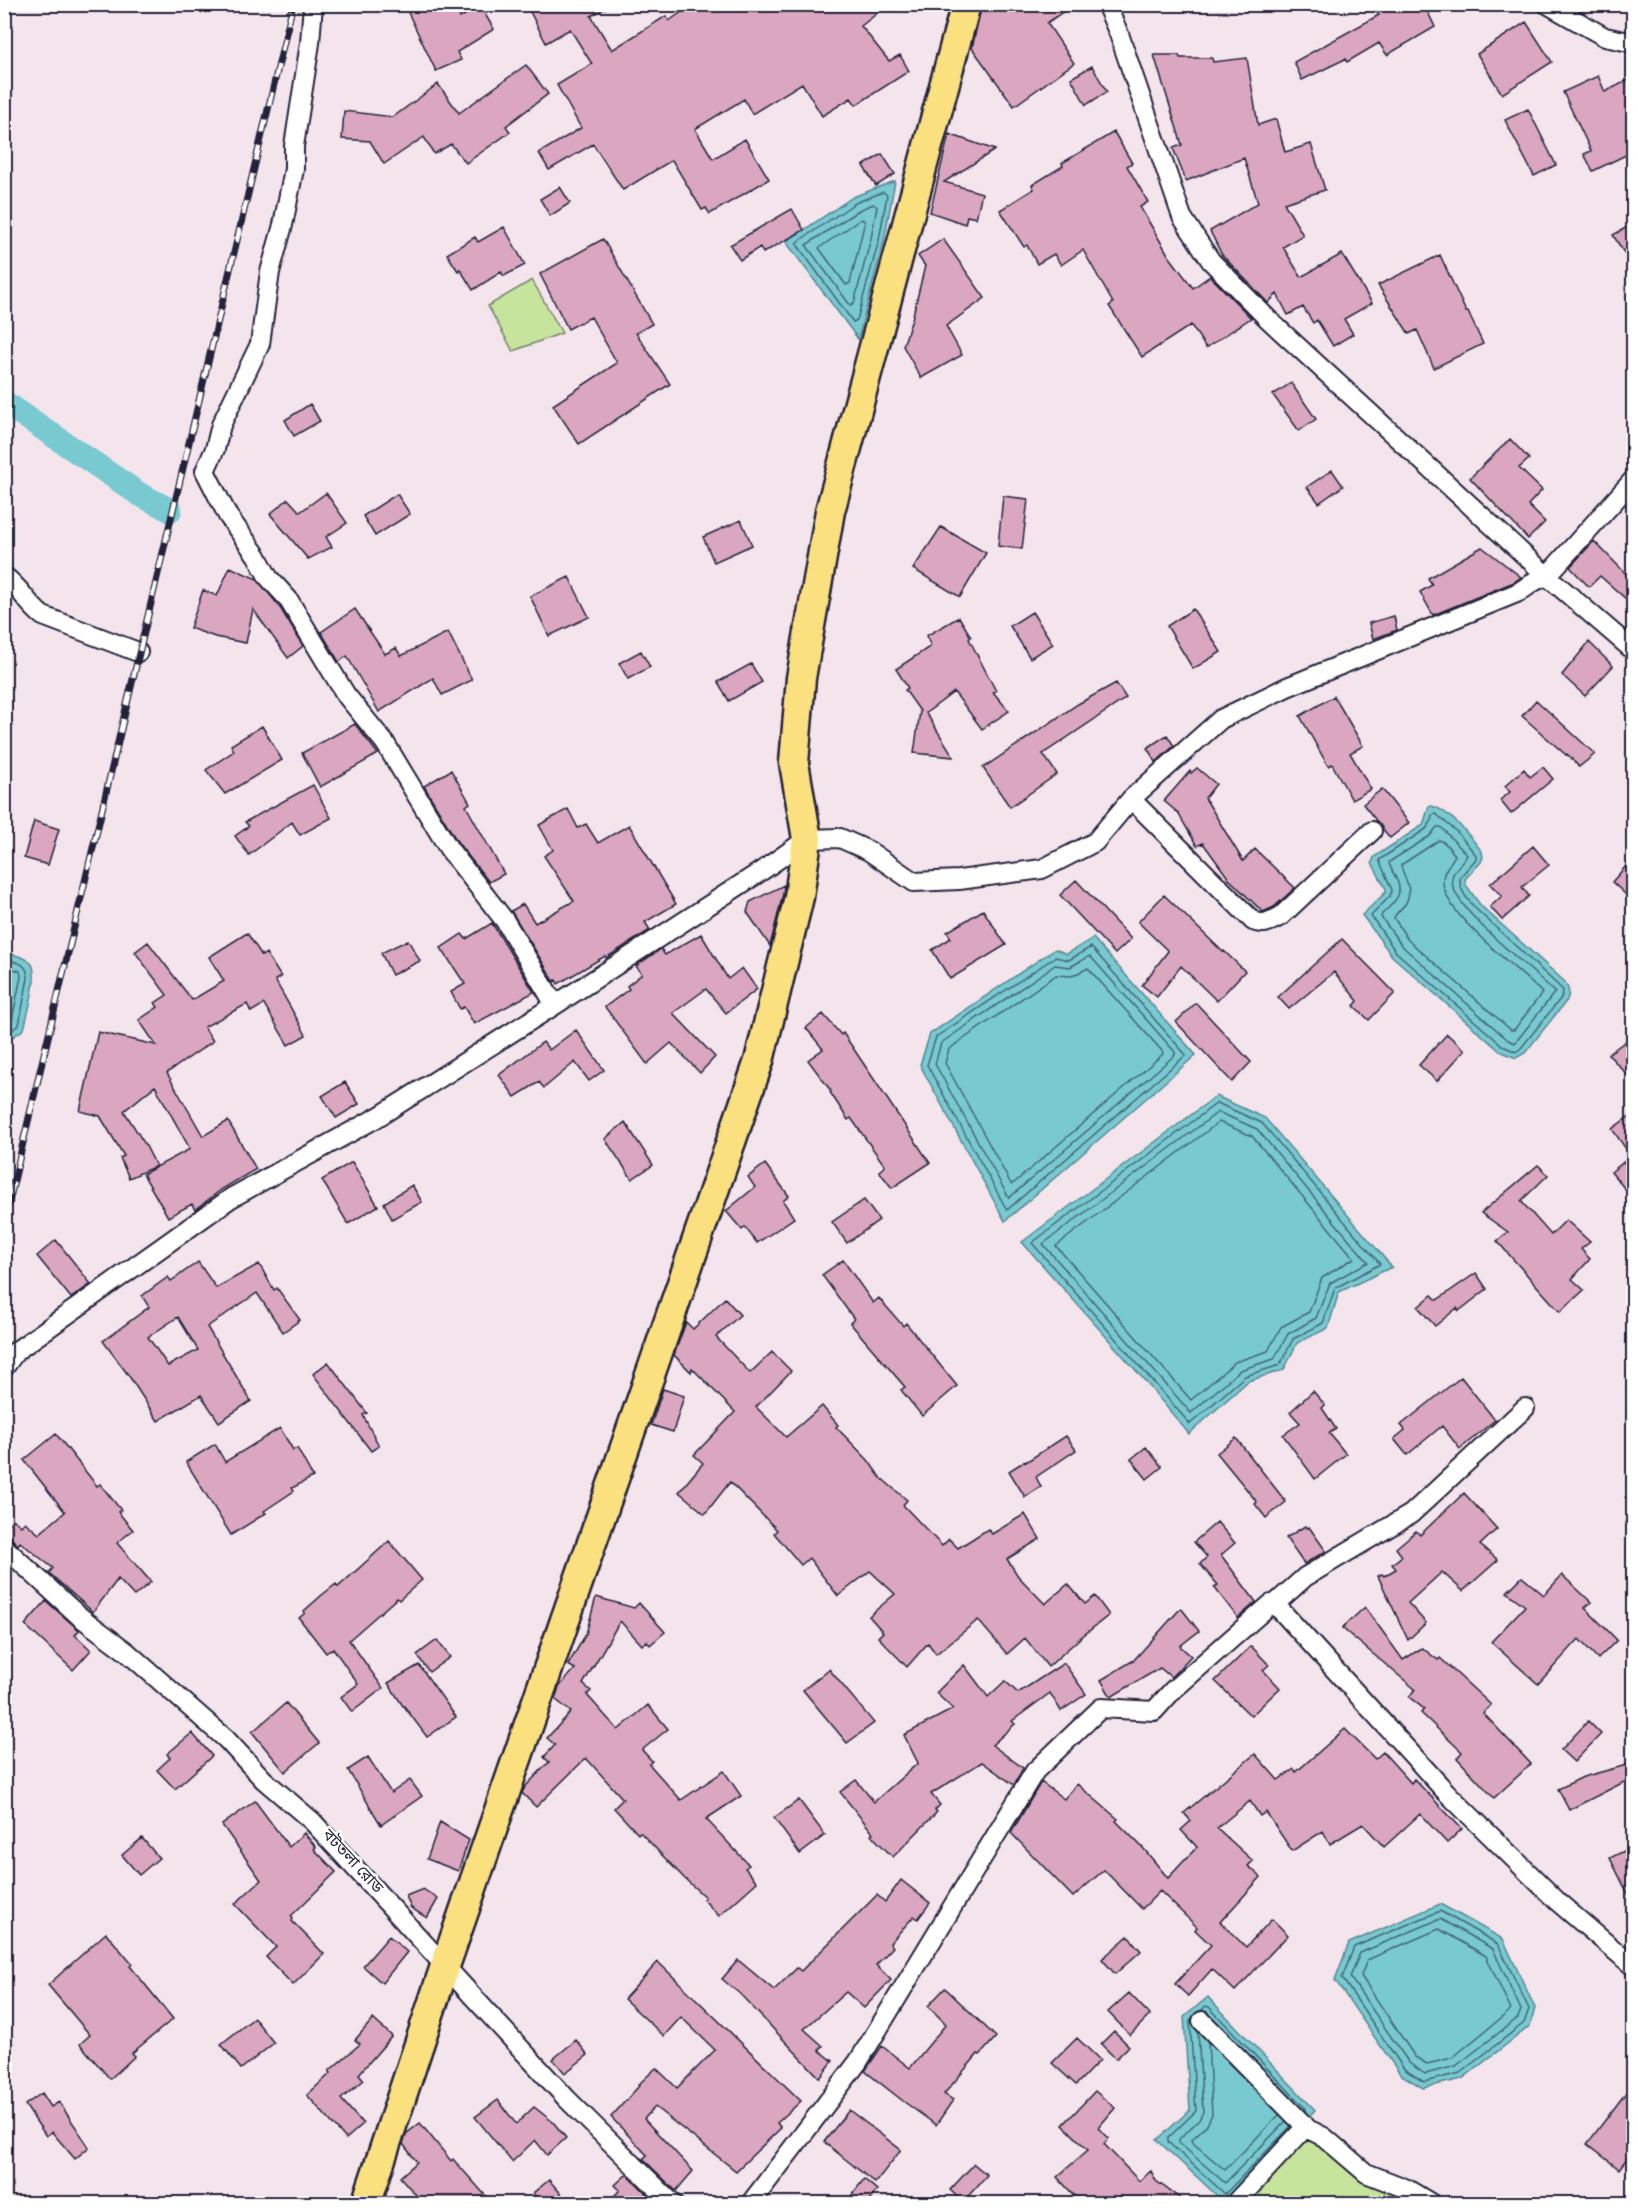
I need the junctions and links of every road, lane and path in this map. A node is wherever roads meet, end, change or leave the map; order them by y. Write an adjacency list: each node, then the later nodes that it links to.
1 (313, 4): 14 (street)
2 (966, 4): 13 (main road)
3 (1106, 4): 8 (street)
4 (1547, 4): 5 (street)
5 (1634, 43)
6 (1634, 479): 8 (street)
7 (4, 576): 10 (street)
8 (1548, 576): 9 (street); 11 (street)
9 (1634, 651)
10 (138, 652)
11 (1131, 799): 12 (street); 13 (street)
12 (1372, 831)
13 (807, 839): 14 (street); 19 (main road)
14 (555, 1005): 15 (street)
15 (4, 1368)
16 (1525, 1408): 18 (street)
17 (4, 1547): 19 (street, বটতলা রোড)
18 (1275, 1604): 20 (street); 25 (street)
19 (445, 1966): 23 (main road); 24 (street, বটতলা রোড)
20 (1634, 1967)
21 (1202, 2021): 22 (street)
22 (1308, 2129): 26 (street); 27 (street)
23 (366, 2204)
24 (673, 2204)
25 (750, 2204)
26 (1234, 2204)
27 (1432, 2204)

